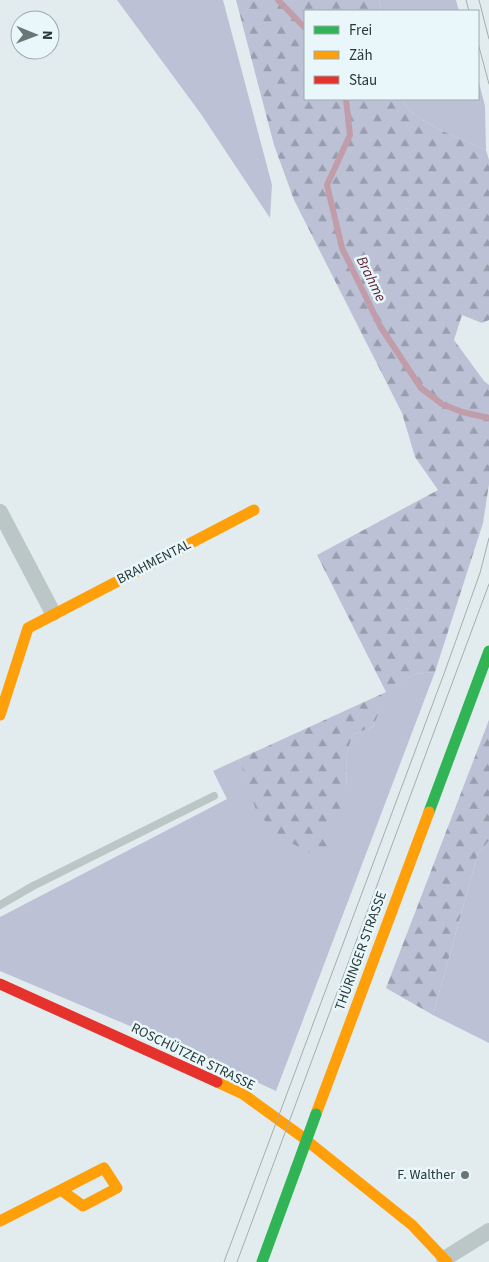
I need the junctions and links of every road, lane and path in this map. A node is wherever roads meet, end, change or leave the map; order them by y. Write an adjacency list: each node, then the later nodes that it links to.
1 (254, 510): 3 (street, BRAHMENTAL)
2 (0, 512): 3 (street)
3 (53, 613): 5 (street, BRAHMENTAL)
4 (489, 651): 13 (street, THÜRINGER STRASSE, bridge)
5 (0, 715)
6 (214, 796): 7 (lane)
7 (0, 905)
8 (0, 984): 12 (street, ROSCHÜTZER STRASSE)
9 (61, 1190): 10 (street)
10 (0, 1221)
11 (489, 1231): 12 (street)
12 (446, 1260)
13 (262, 1262)

